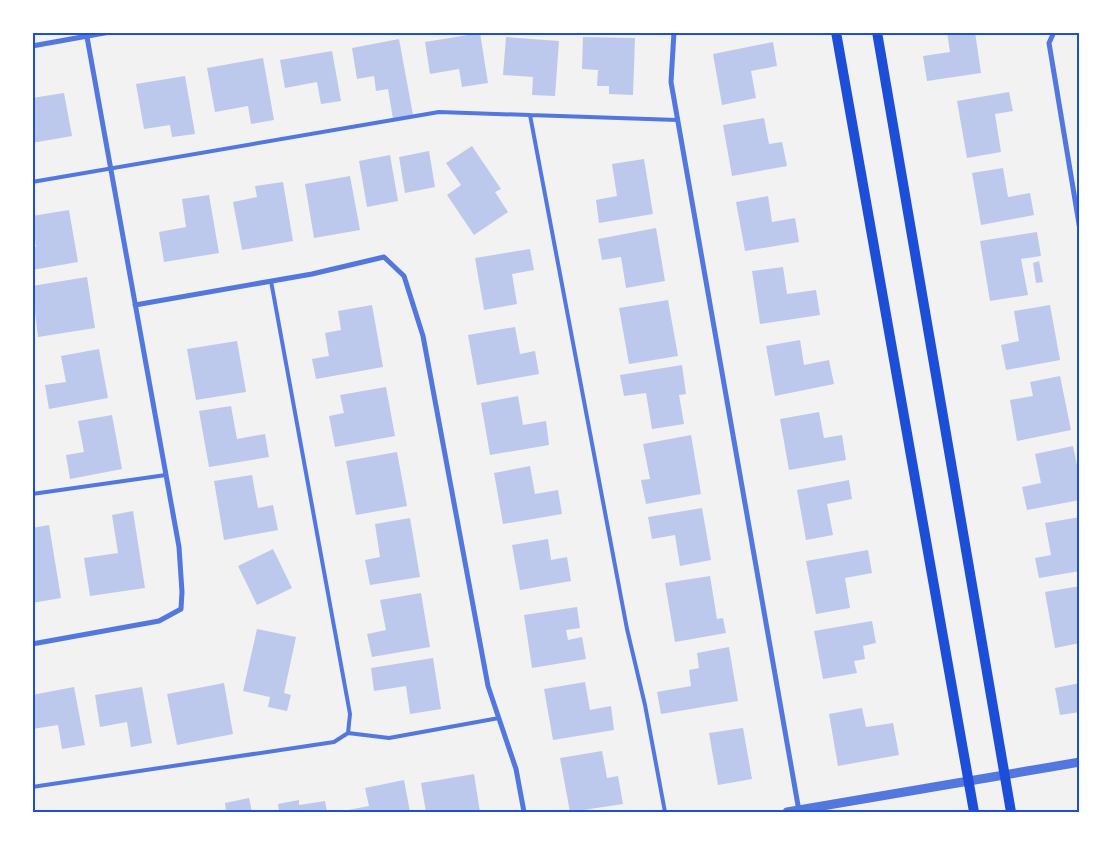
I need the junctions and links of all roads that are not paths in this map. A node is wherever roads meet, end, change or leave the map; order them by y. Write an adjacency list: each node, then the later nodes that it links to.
1 (110, 32): 6 (street)
2 (674, 32): 9 (street)
3 (836, 32): 22 (main road)
4 (877, 32): 21 (main road)
5 (1054, 32): 12 (street)
6 (87, 37): 7 (street); 10 (street)
7 (32, 46)
8 (530, 115): 9 (lane); 10 (lane); 26 (lane)
9 (677, 120): 24 (street)
10 (110, 168): 11 (lane); 14 (street)
11 (32, 182)
12 (1080, 230)
13 (271, 281): 14 (street); 18 (street); 19 (lane)
14 (135, 305): 15 (street)
15 (166, 474): 16 (lane); 17 (street)
16 (32, 494)
17 (32, 644)
18 (499, 718): 19 (lane); 25 (street)
19 (348, 733): 23 (lane)
20 (1080, 762): 21 (street)
21 (1004, 775): 22 (street); 29 (main road)
22 (969, 781): 24 (street); 28 (main road)
23 (32, 787)
24 (799, 811): 27 (street)
25 (524, 812)
26 (665, 812)
27 (787, 812)
28 (974, 812)
29 (1011, 812)

